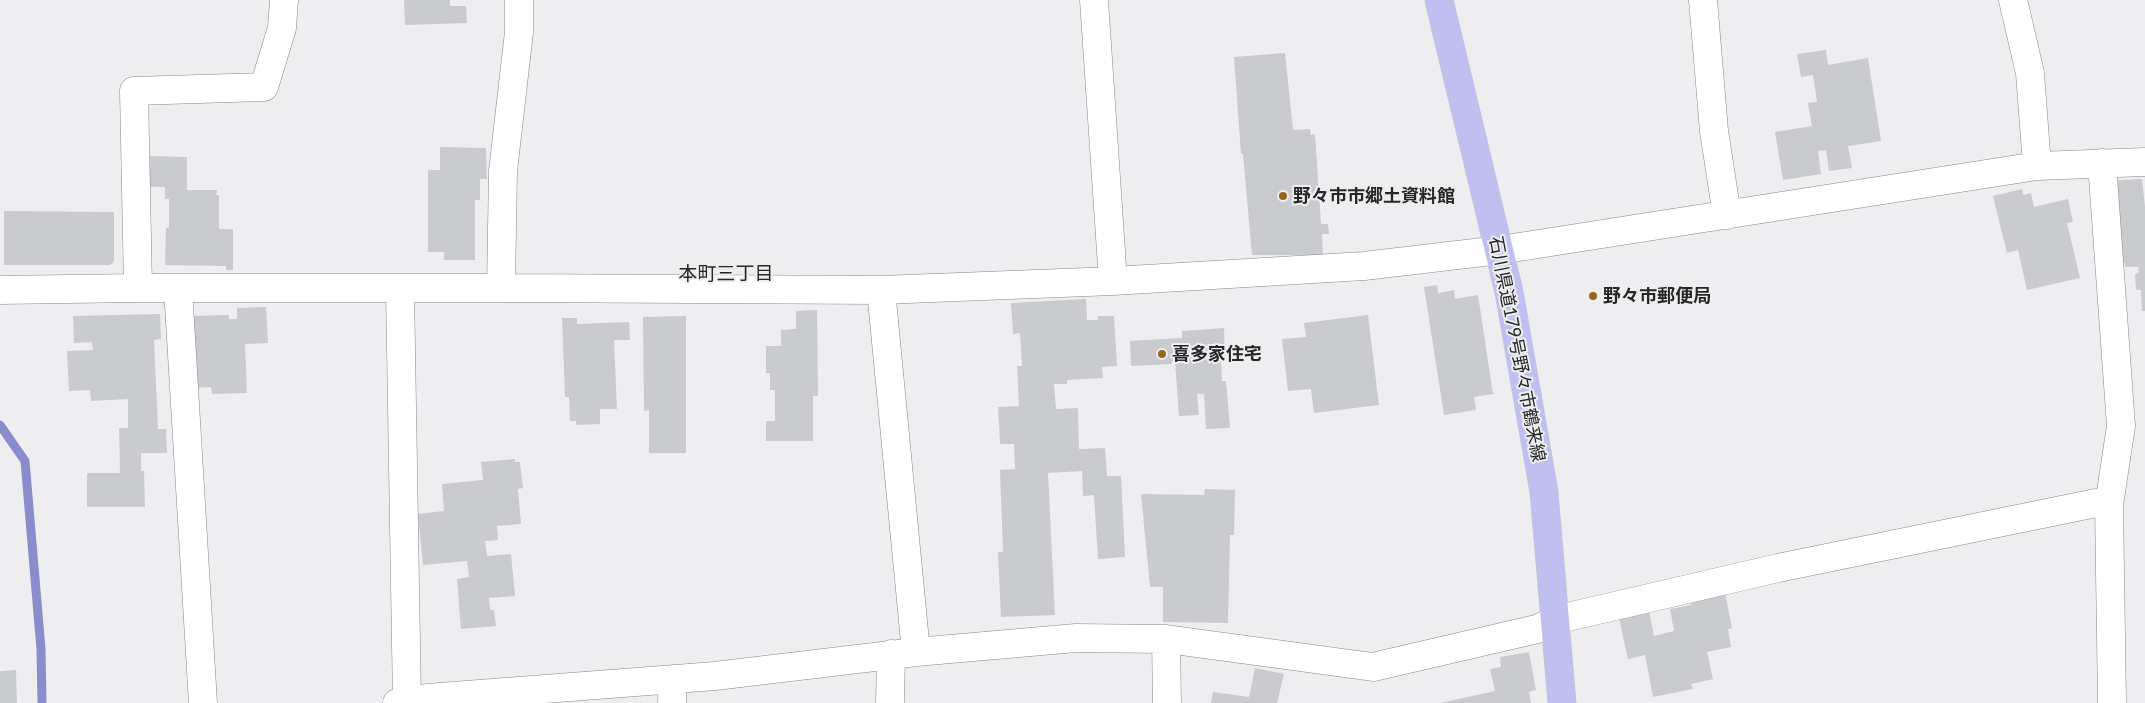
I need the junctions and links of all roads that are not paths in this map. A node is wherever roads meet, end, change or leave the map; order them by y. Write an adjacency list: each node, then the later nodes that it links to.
1 (284, 0): 13 (street)
2 (519, 0): 15 (street)
3 (1094, 0): 12 (street)
4 (1440, 0): 11 (main road, 石川県道179号野々市鶴来線)
5 (1703, 0): 10 (street)
6 (2013, 0): 9 (street)
7 (2145, 162): 8 (street)
8 (2102, 163): 9 (street); 19 (street)
9 (2037, 166): 10 (street)
10 (1727, 215): 11 (street)
11 (1500, 250): 12 (street); 20 (main road, 石川県道179号野々市鶴来線)
12 (1113, 281): 18 (street)
13 (138, 288): 14 (street); 17 (street)
14 (178, 288): 16 (street); 25 (street)
15 (501, 288): 16 (street); 18 (street)
16 (400, 289): 24 (street)
17 (0, 290)
18 (882, 290): 22 (street)
19 (2109, 505): 20 (street); 29 (street)
20 (1555, 620): 21 (street); 28 (main road, 石川県道179号野々市鶴来線)
21 (1166, 639): 22 (street); 27 (street)
22 (904, 653): 23 (street); 26 (street)
23 (672, 691): 24 (street)
24 (414, 702)
25 (203, 703)
26 (890, 703)
27 (1167, 703)
28 (1562, 703)
29 (2112, 703)

